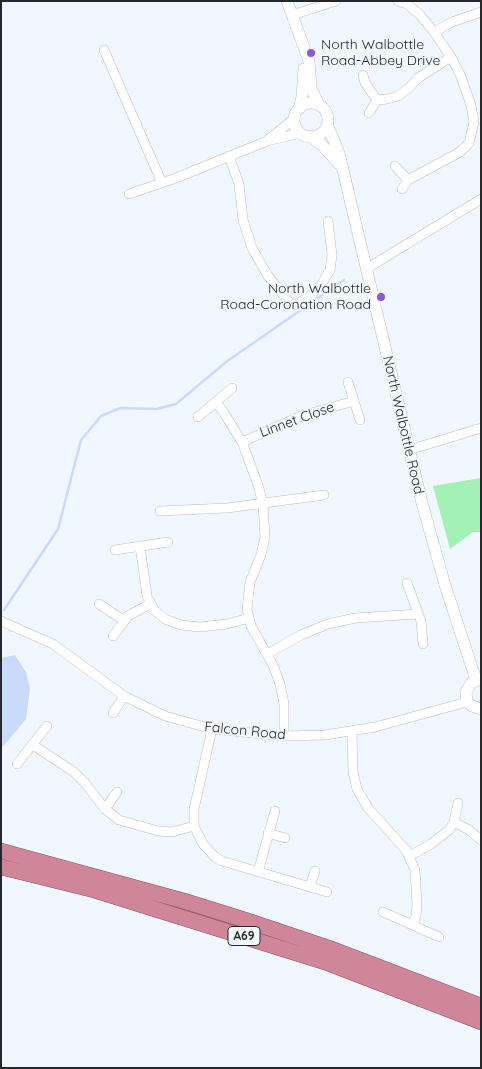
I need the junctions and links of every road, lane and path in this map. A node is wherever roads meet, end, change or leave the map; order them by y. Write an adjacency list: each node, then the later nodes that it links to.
1 (287, 1): 5 (street, North Walbottle Road)
2 (336, 1): 5 (street)
3 (398, 1): 6 (street)
4 (481, 12): 6 (street)
5 (292, 15): 9 (street, North Walbottle Road)
6 (434, 32): 8 (street)
7 (104, 50): 23 (street)
8 (451, 57): 11 (street); 15 (street)
9 (307, 58): 12 (street, North Walbottle Road); 13 (street, North Walbottle Road)
10 (362, 75): 11 (street)
11 (377, 100): 14 (street)
12 (319, 105): 13 (street); 16 (street, North Walbottle Road)
13 (297, 113): 17 (street, North Walbottle Road); 18 (street)
14 (369, 113)
15 (478, 122): 22 (street)
16 (327, 124): 17 (street); 20 (street, North Walbottle Road)
17 (305, 135): 18 (street); 20 (street, North Walbottle Road)
18 (267, 141): 19 (street)
19 (229, 156): 23 (street); 27 (street)
20 (341, 166): 28 (street, North Walbottle Road)
21 (395, 166): 22 (street)
22 (408, 180): 24 (street)
23 (162, 183): 25 (street)
24 (402, 189)
25 (129, 194)
26 (481, 199): 28 (street)
27 (328, 221)
28 (366, 269): 37 (street, North Walbottle Road)
29 (348, 382): 31 (street)
30 (232, 388): 32 (street)
31 (354, 401): 34 (street); 36 (street, Linnet Close)
32 (216, 402): 33 (street); 36 (street)
33 (198, 417)
34 (360, 420)
35 (481, 428): 37 (street)
36 (242, 442): 39 (street)
37 (409, 450): 54 (street, North Walbottle Road)
38 (324, 495): 39 (street)
39 (263, 504): 40 (street); 48 (street)
40 (160, 511)
41 (168, 542): 42 (street)
42 (140, 546): 43 (street); 46 (street)
43 (115, 550)
44 (407, 583): 47 (street)
45 (99, 604): 49 (street)
46 (150, 604): 48 (street); 49 (street)
47 (418, 614): 52 (street); 53 (street)
48 (249, 618): 53 (street)
49 (123, 620): 51 (street)
50 (1, 621): 55 (street, Falcon Road)
51 (112, 636)
52 (423, 644)
53 (267, 654): 62 (street)
54 (478, 680): 56 (street, North Walbottle Road)
55 (124, 696): 58 (street); 60 (street, Falcon Road)
56 (467, 702): 57 (street); 61 (street, Falcon Road)
57 (481, 709)
58 (113, 713)
59 (47, 726): 63 (street)
60 (212, 730): 62 (street, Falcon Road); 70 (street)
61 (352, 731): 62 (street, Falcon Road); 75 (street)
62 (284, 736)
63 (33, 745): 64 (street); 67 (street)
64 (17, 764)
65 (117, 792): 67 (street)
66 (458, 803): 69 (street)
67 (104, 809): 70 (street)
68 (275, 811): 71 (street)
69 (454, 822): 73 (street); 75 (street)
70 (194, 826): 78 (street)
71 (268, 833): 72 (street); 78 (street)
72 (285, 838)
73 (481, 840)
74 (1, 851): 84 (highway, A69)
75 (410, 856): 82 (street)
76 (1, 867): 85 (highway, A69)
77 (315, 871): 79 (street)
78 (258, 872): 79 (street)
79 (310, 886): 80 (street)
80 (327, 892)
81 (383, 912): 82 (street)
82 (413, 925): 83 (street)
83 (439, 937)
84 (481, 1006)
85 (481, 1022)

